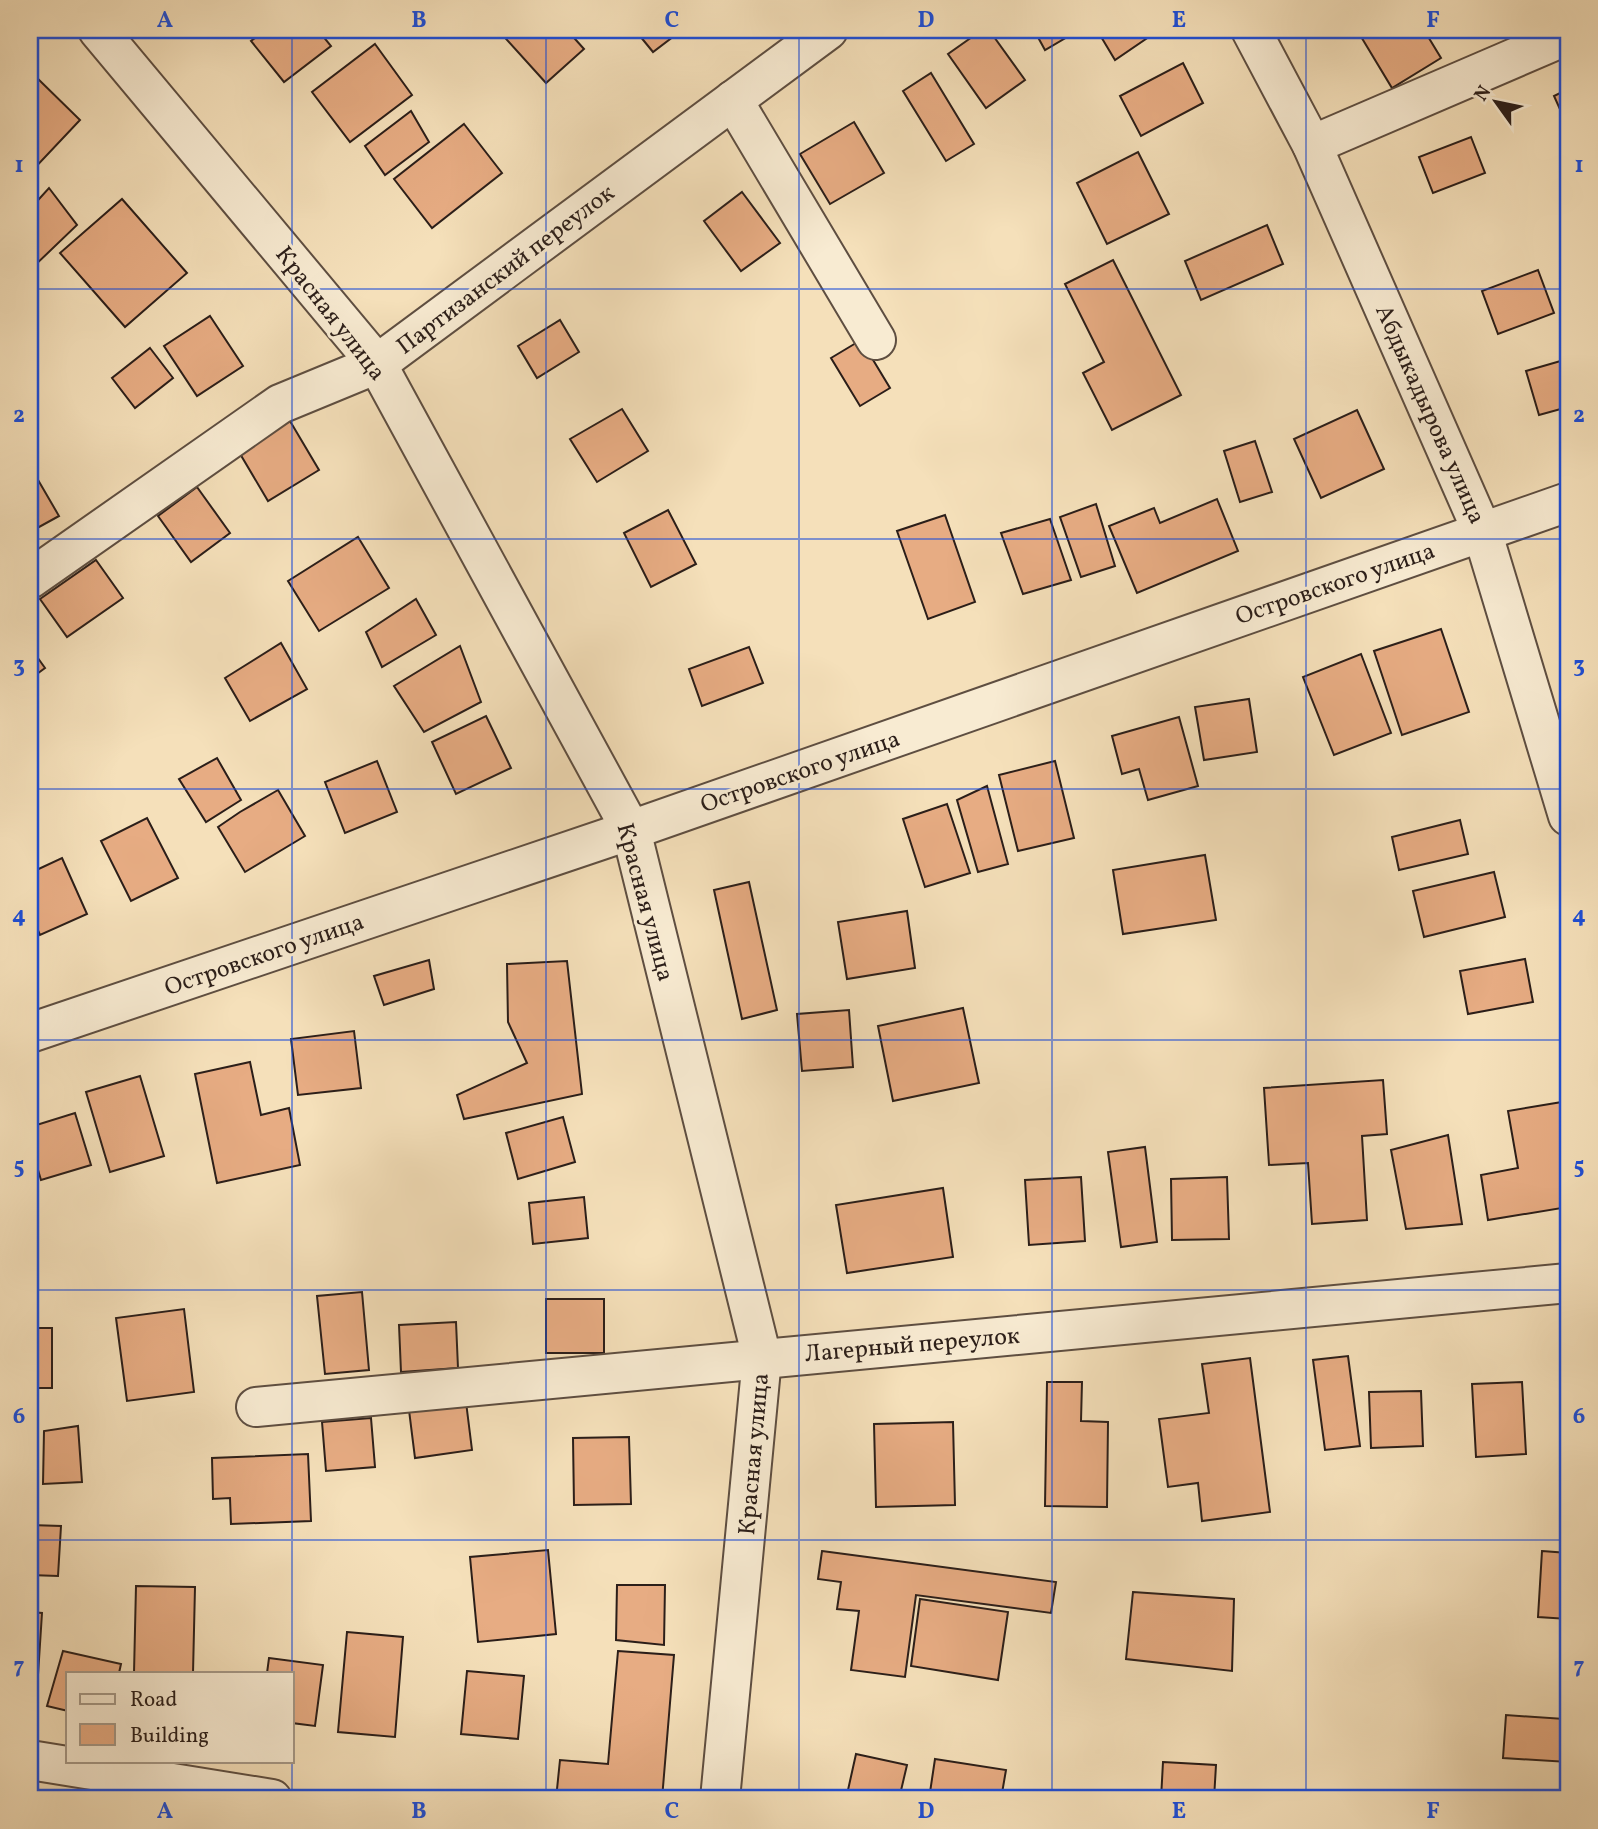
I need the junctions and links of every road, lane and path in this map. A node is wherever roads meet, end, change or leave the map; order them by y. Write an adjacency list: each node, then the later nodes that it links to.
1 (97, 30): 8 (street, Красная улица)
2 (828, 30): 5 (street, Партизанский переулок)
3 (1251, 30): 6 (street, Абдыкадырова улица)
4 (1568, 35): 6 (street)
5 (733, 100): 7 (street); 8 (street, Партизанский переулок)
6 (1312, 145): 10 (street, Абдыкадырова улица)
7 (876, 340)
8 (377, 364): 11 (street, Партизанский переулок); 13 (street, Красная улица)
9 (1568, 502): 10 (street, Островского улица)
10 (1482, 531): 12 (street, Абдыкадырова улица); 13 (street, Островского улица)
11 (30, 579)
12 (1568, 816)
13 (631, 830): 14 (street, Островского улица); 16 (street, Красная улица)
14 (30, 1034)
15 (1568, 1283): 16 (street, Лагерный переулок)
16 (762, 1358): 17 (street, Лагерный переулок); 20 (street, Красная улица)
17 (256, 1407)
18 (30, 1760): 19 (street)
19 (272, 1799)
20 (720, 1799)

